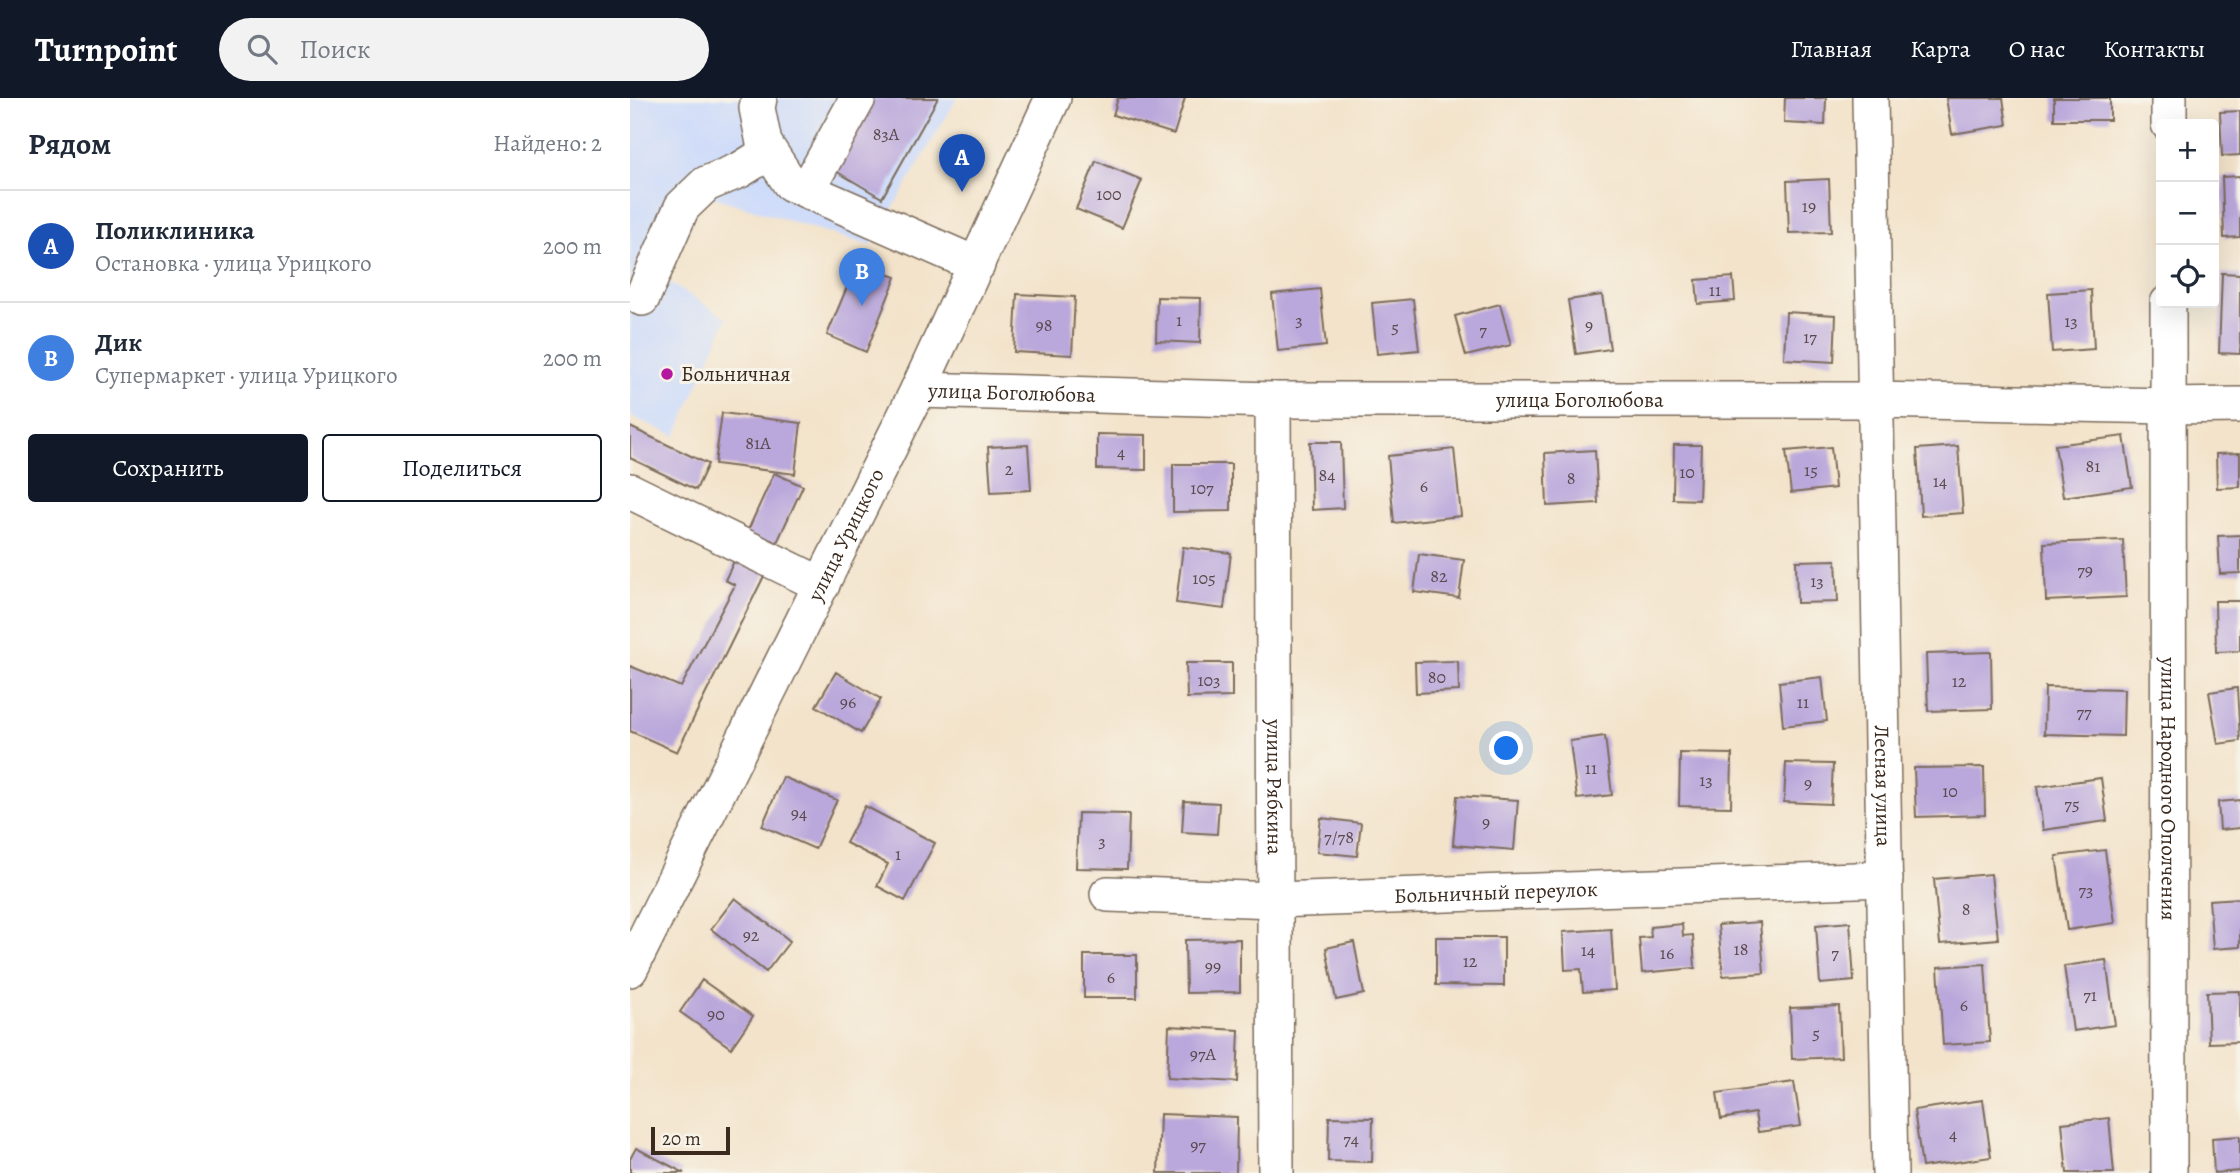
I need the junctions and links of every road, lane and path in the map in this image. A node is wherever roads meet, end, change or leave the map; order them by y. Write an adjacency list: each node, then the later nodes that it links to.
1 (759, 98): 7 (street)
2 (858, 98): 8 (street)
3 (1054, 98): 9 (street, улица Урицкого)
4 (1870, 98): 14 (street, Лесная улица)
5 (2169, 98): 6 (street)
6 (2169, 119)
7 (769, 152): 8 (street); 10 (street)
8 (807, 190): 9 (street)
9 (976, 265): 12 (street, улица Урицкого)
10 (642, 298)
11 (2168, 308): 16 (street, улица Народного Ополчения)
12 (918, 390): 13 (street, улица Боголюбова); 18 (street, улица Урицкого)
13 (1273, 400): 14 (street, улица Боголюбова); 21 (street, улица Рябкина)
14 (1874, 400): 16 (street, улица Боголюбова); 19 (street, Лесная улица)
15 (2240, 405): 16 (street, улица Боголюбова)
16 (2168, 406): 25 (street, улица Народного Ополчения)
17 (630, 491): 18 (street)
18 (822, 585): 22 (street, улица Урицкого)
19 (1885, 879): 21 (street, Больничный переулок); 24 (street, Лесная улица)
20 (1108, 894): 21 (street, Больничный переулок)
21 (1275, 900): 23 (street, улица Рябкина)
22 (630, 969)
23 (1276, 1173)
24 (1890, 1173)
25 (2169, 1173)

